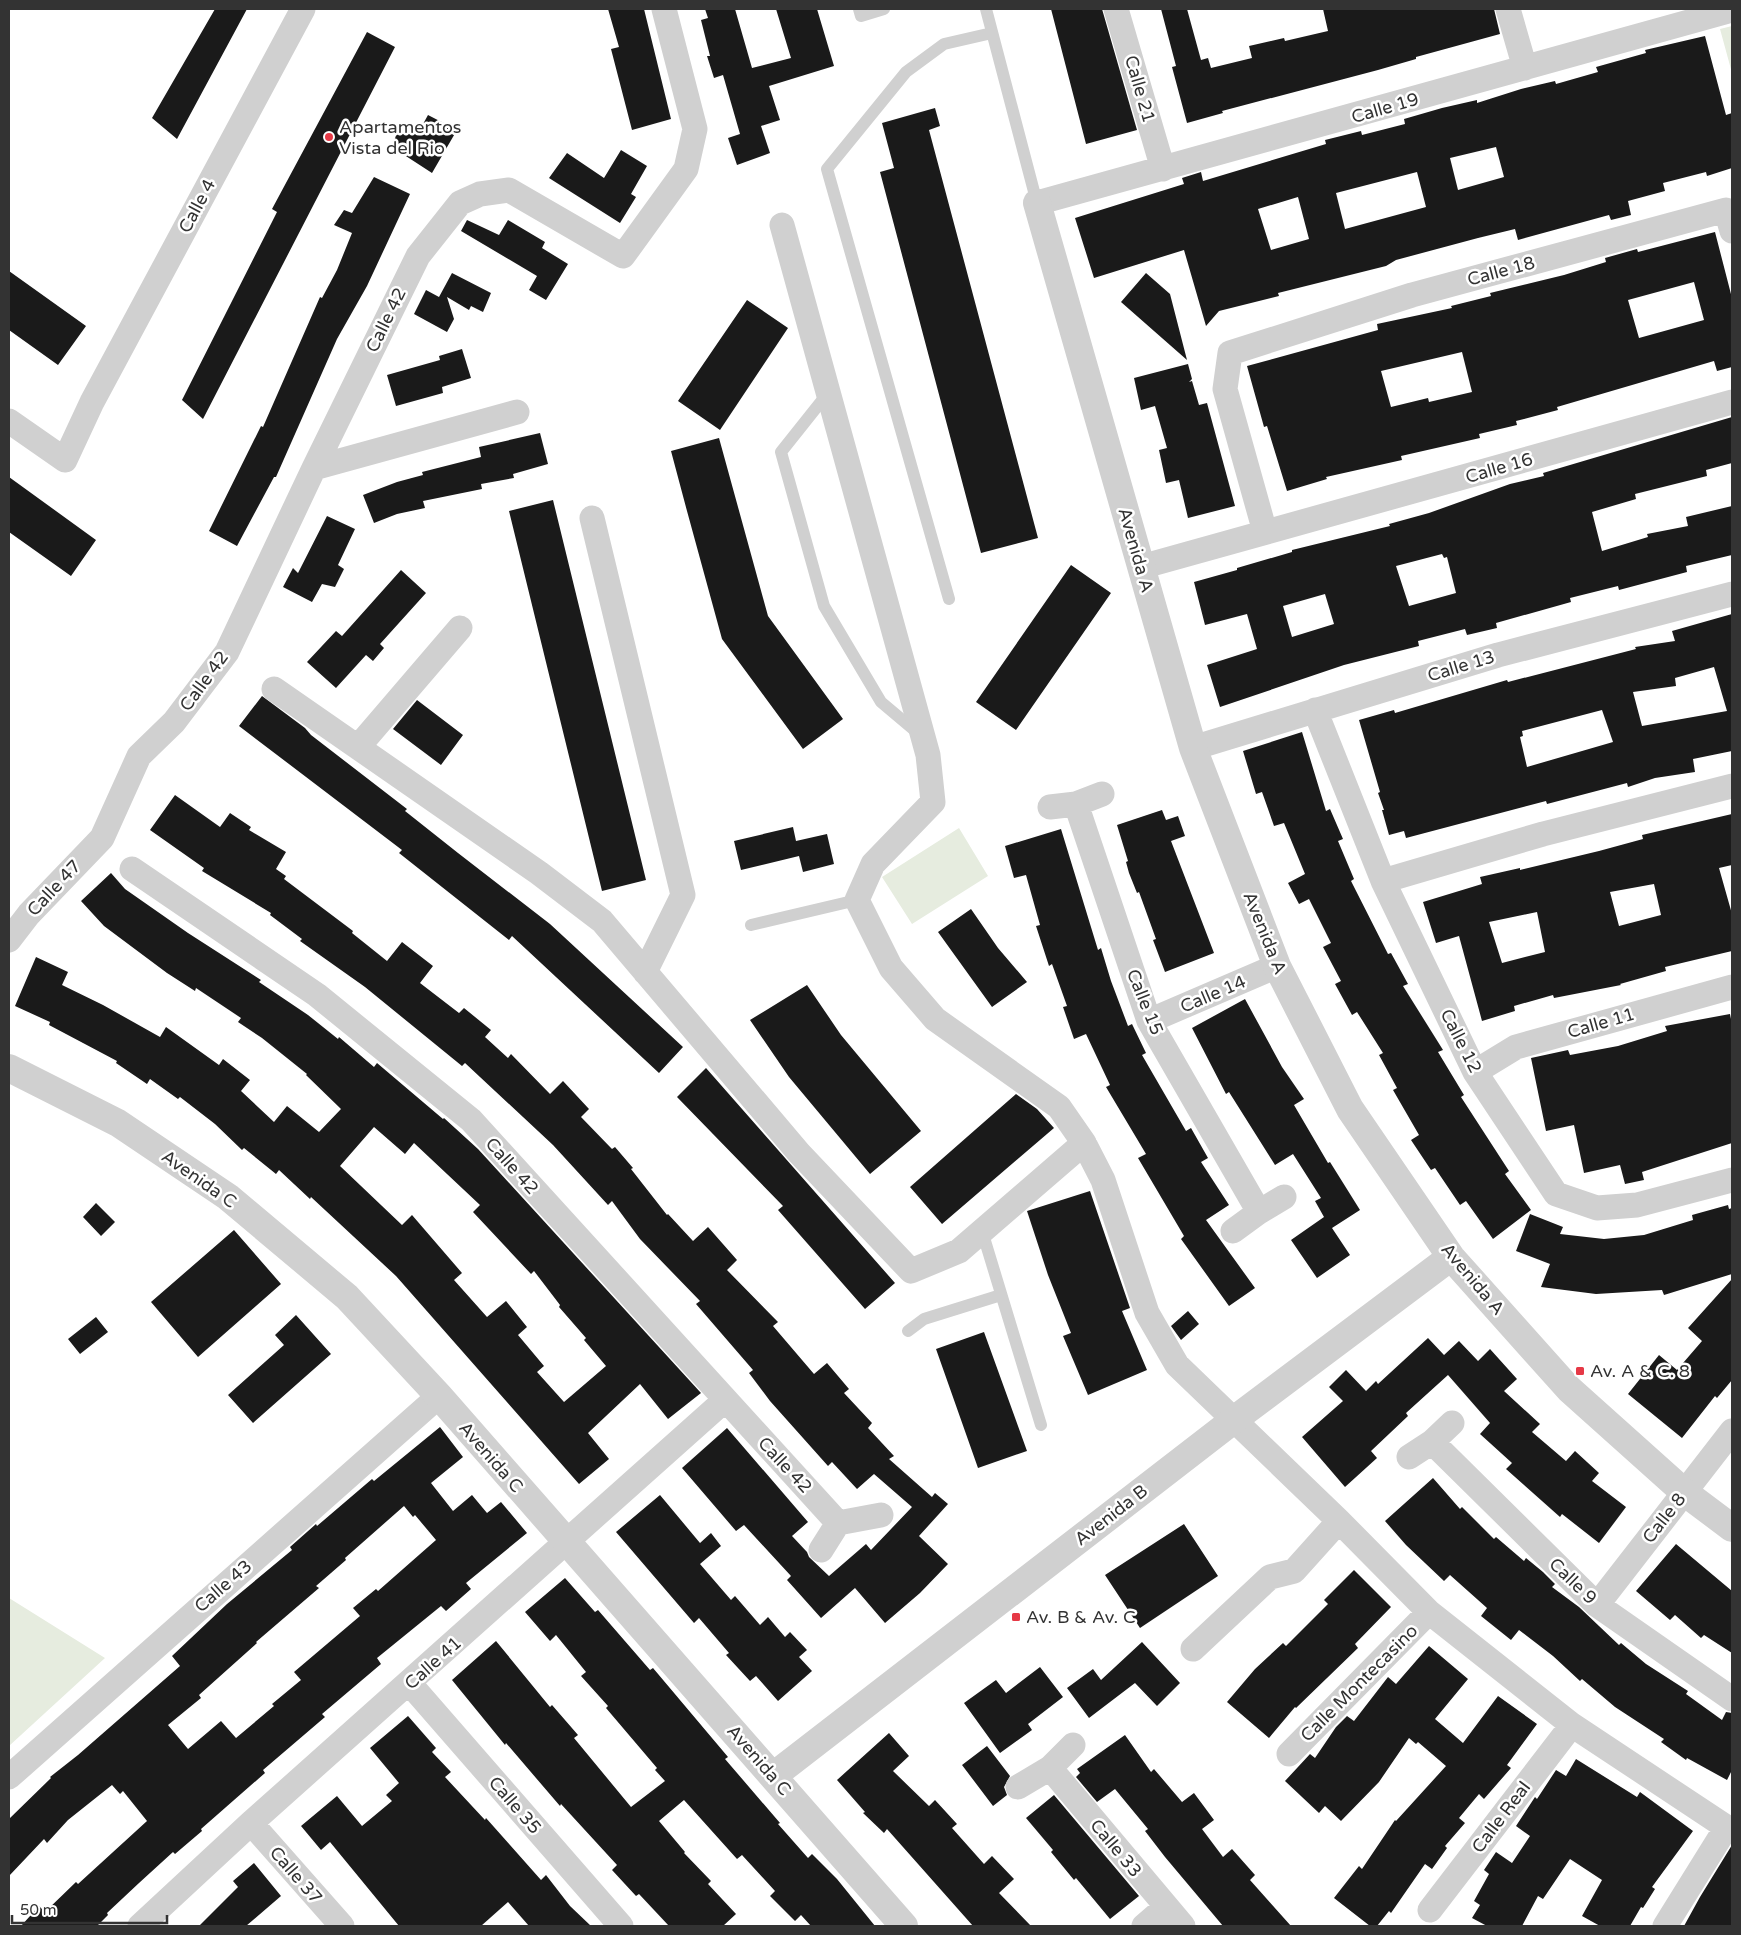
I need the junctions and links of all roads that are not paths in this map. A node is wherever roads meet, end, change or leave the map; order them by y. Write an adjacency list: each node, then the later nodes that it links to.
1 (664, 9): 19 (street, Calle 42)
2 (859, 9): 3 (lane)
3 (884, 9)
4 (986, 9): 9 (lane)
5 (1116, 9): 11 (street, Calle 21)
6 (1508, 9): 10 (street)
7 (1732, 10): 10 (street, Calle 19)
8 (294, 12): 18 (street, Calle 4)
9 (992, 33): 12 (lane); 24 (lane)
10 (1525, 68): 11 (street, Calle 19)
11 (1163, 169): 12 (street, Calle 19)
12 (1037, 203): 22 (street, Avenida A)
13 (1729, 221): 21 (street, Calle 18)
14 (782, 225): 15 (street)
15 (828, 393): 28 (street); 28 (lane)
16 (1732, 402): 21 (street, Calle 16)
17 (517, 412): 19 (street)
18 (9, 421)
19 (314, 468): 35 (street, Calle 42)
20 (592, 518): 42 (street)
21 (1265, 532): 22 (street, Calle 16)
22 (1141, 567): 30 (street, Avenida A)
23 (1732, 594): 27 (street, Calle 13)
24 (948, 599)
25 (460, 628): 29 (street)
26 (274, 689): 29 (street)
27 (1315, 710): 30 (street, Calle 13); 37 (street, Calle 12)
28 (923, 738): 38 (street)
29 (358, 747): 42 (street)
30 (1193, 748): 41 (street, Avenida A)
31 (1732, 786): 37 (street)
32 (1102, 794): 33 (street)
33 (1076, 804): 34 (street); 44 (street, Calle 15)
34 (1050, 807)
35 (102, 838): 40 (street, Calle 47)
36 (132, 869): 57 (street, Calle 42)
37 (1383, 882): 46 (street, Calle 12)
38 (857, 900): 39 (lane); 47 (street)
39 (751, 925)
40 (9, 940)
41 (1277, 966): 44 (street, Calle 14); 53 (street, Avenida A)
42 (646, 972): 51 (street)
43 (1732, 987): 46 (street, Calle 11)
44 (1149, 1021): 50 (street, Calle 15)
45 (9, 1068): 56 (street, Avenida C)
46 (1475, 1072): 48 (street, Calle 12)
47 (1084, 1143): 51 (street); 58 (street)
48 (1732, 1180)
49 (1284, 1197): 50 (street)
50 (1259, 1212): 52 (street)
51 (982, 1231): 54 (lane)
52 (1233, 1231)
53 (1451, 1257): 58 (street, Avenida B); 64 (street, Avenida A)
54 (1001, 1295): 55 (lane); 60 (lane)
55 (908, 1331)
56 (439, 1396): 69 (street, Avenida C); 81 (street, Calle 43)
57 (725, 1400): 67 (street, Calle 42); 69 (street, Calle 41)
58 (1235, 1419): 66 (street); 80 (street, Avenida B)
59 (1452, 1423): 62 (street)
60 (1042, 1425)
61 (1732, 1431): 64 (street, Calle 8)
62 (1432, 1442): 63 (street); 71 (street, Calle 9)
63 (1409, 1457)
64 (1684, 1492): 68 (street, Avenida A); 71 (street, Calle 8)
65 (881, 1515): 67 (street)
66 (1339, 1521): 72 (street); 73 (street)
67 (838, 1523): 70 (street)
68 (1732, 1528)
69 (567, 1543): 74 (street, Calle 41); 80 (street, Avenida C)
70 (821, 1550)
71 (1597, 1605): 75 (street, Calle 9)
72 (1429, 1612): 76 (street); 78 (street, Calle Montecasino)
73 (1192, 1649)
74 (410, 1684): 83 (street, Calle 41); 89 (street, Calle 35)
75 (1732, 1699)
76 (1572, 1724): 84 (street); 86 (street, Calle Real)
77 (1073, 1745): 79 (street)
78 (1289, 1754)
79 (1050, 1768): 82 (street); 85 (street, Calle 33)
80 (773, 1776): 90 (street, Avenida C)
81 (9, 1777)
82 (1018, 1787)
83 (251, 1823): 87 (street, Calle 41); 88 (street, Calle 37)
84 (1729, 1829): 93 (street)
85 (1166, 1907): 91 (street); 92 (street, Calle 33)
86 (1430, 1910)
87 (140, 1926)
88 (342, 1926)
89 (621, 1926)
90 (904, 1926)
91 (1144, 1926)
92 (1183, 1926)
93 (1665, 1926)

